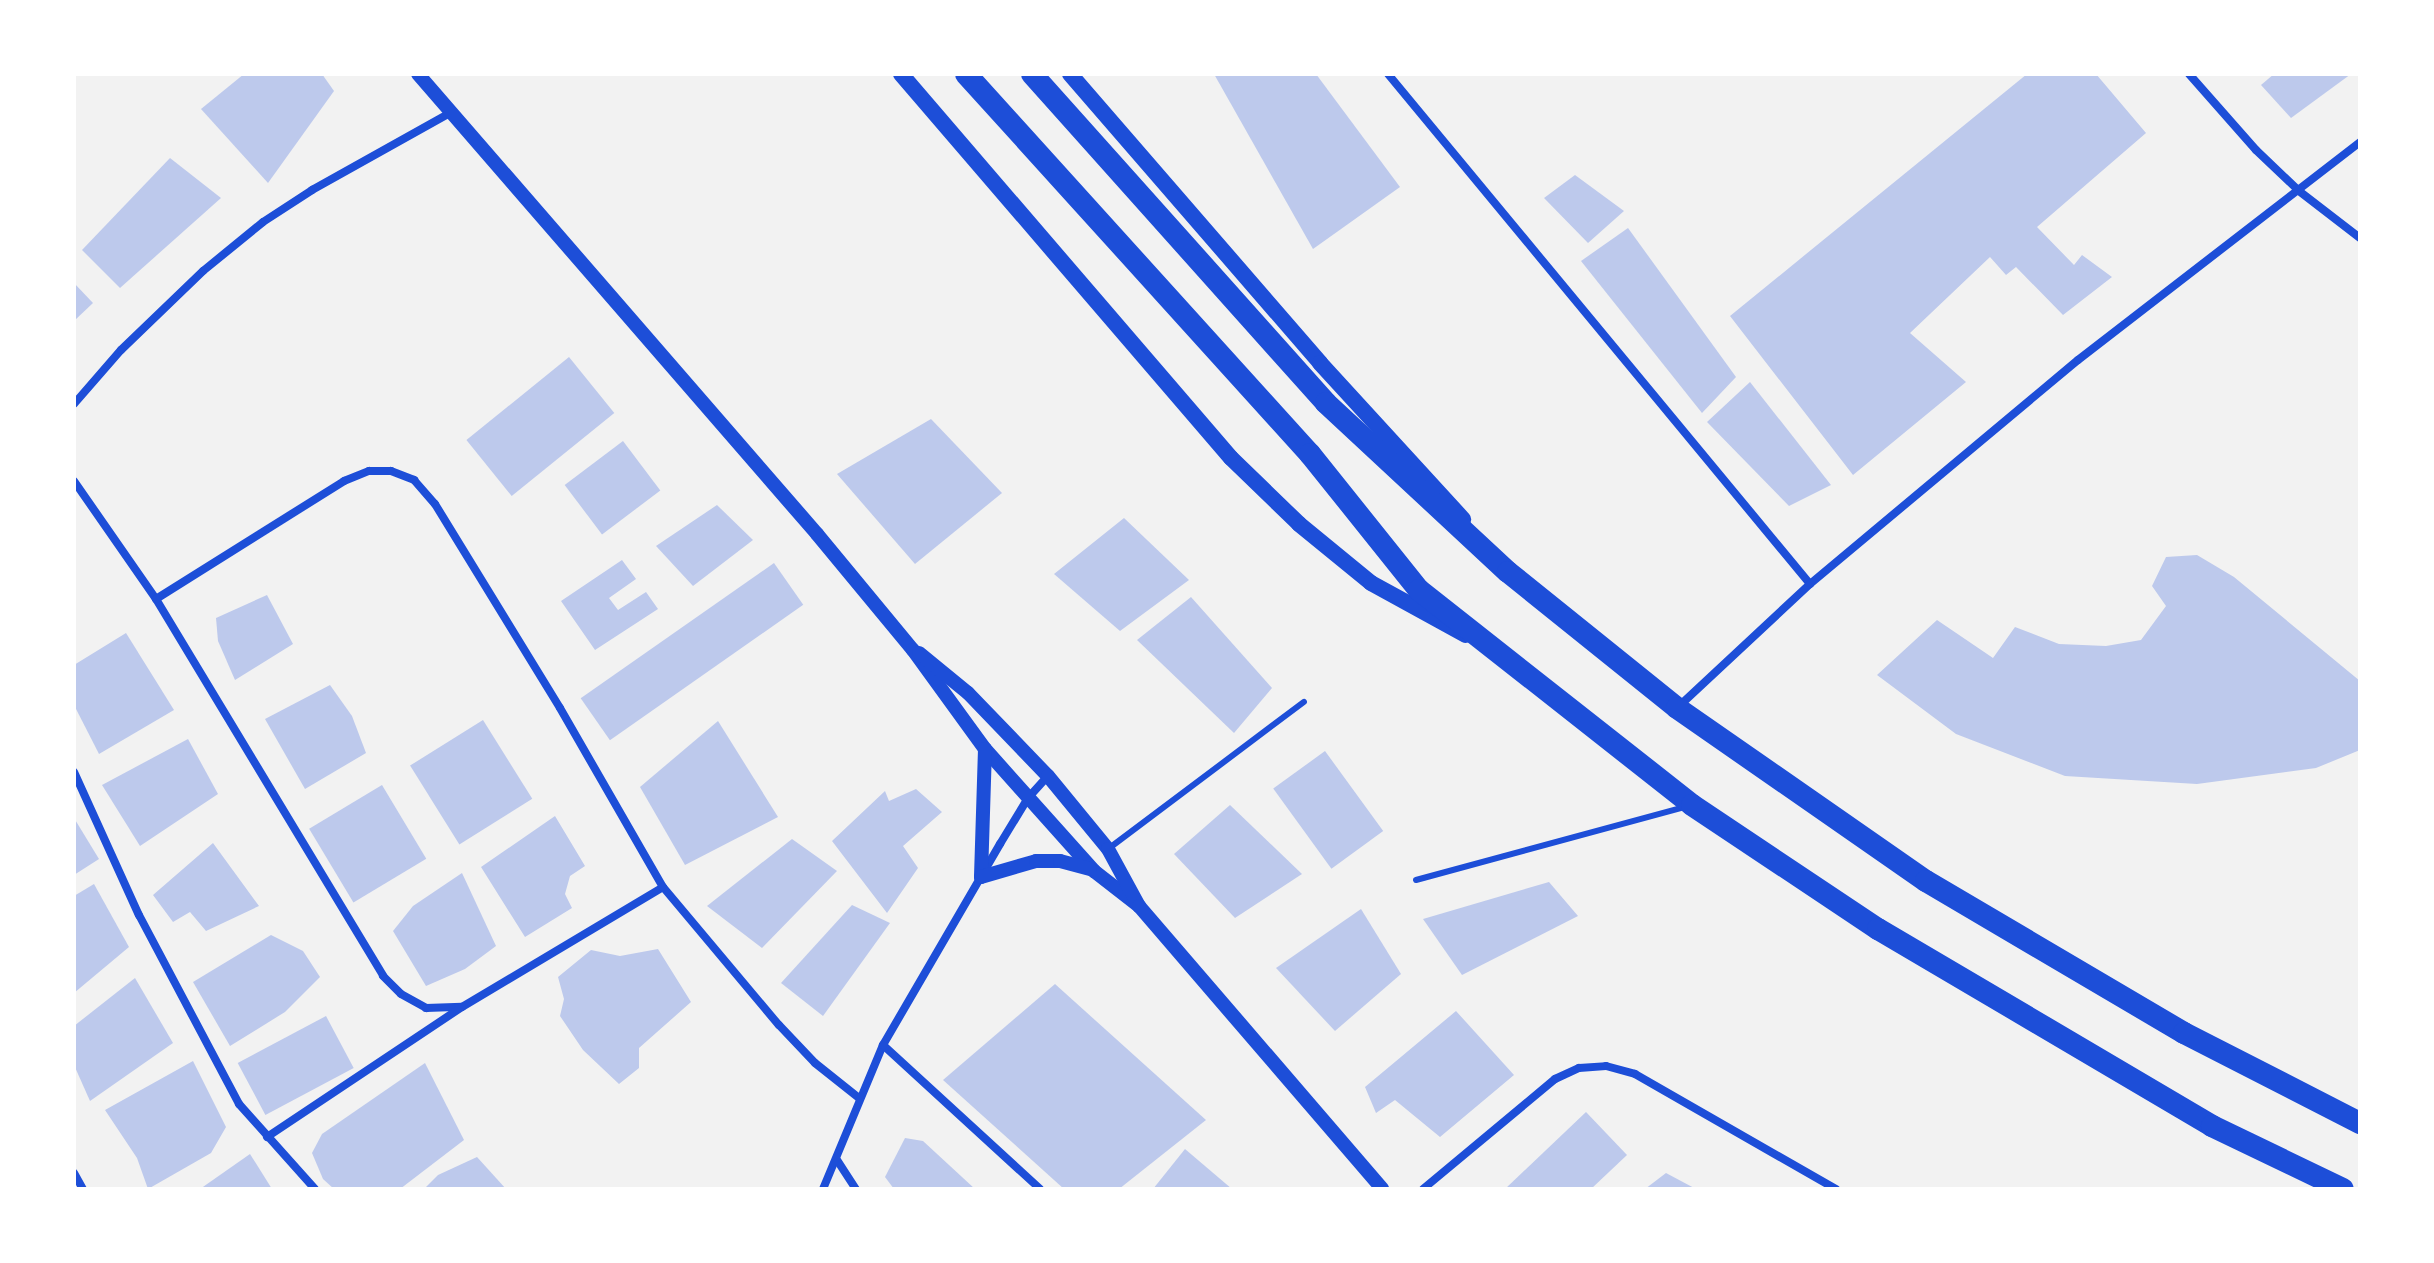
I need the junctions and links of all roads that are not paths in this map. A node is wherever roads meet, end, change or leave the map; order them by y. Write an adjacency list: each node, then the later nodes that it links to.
1 (418, 74): 8 (street)
2 (901, 74): 17 (main road)
3 (966, 74): 17 (highway)
4 (1032, 74): 14 (highway)
5 (1070, 74): 14 (main road)
6 (1388, 74): 15 (street)
7 (2189, 74): 10 (street)
8 (450, 113): 12 (street); 18 (street)
9 (2360, 142): 10 (street)
10 (2299, 191): 11 (street); 15 (street)
11 (2360, 238)
12 (74, 404)
13 (74, 481): 16 (street)
14 (1508, 572): 20 (highway)
15 (1810, 584): 20 (street)
16 (156, 599): 30 (street); 32 (street)
17 (1491, 648): 25 (highway)
18 (913, 650): 21 (street); 23 (street)
19 (1304, 702): 26 (lane)
20 (1677, 708): 35 (highway)
21 (985, 749): 24 (street); 28 (street)
22 (74, 772): 36 (street)
23 (1048, 776): 24 (street); 26 (street)
24 (1028, 798): 27 (street); 28 (street)
25 (1692, 805): 29 (lane); 47 (highway)
26 (1108, 849): 31 (street)
27 (1094, 871): 28 (street); 31 (street)
28 (981, 877): 33 (street)
29 (1416, 880)
30 (663, 887): 32 (street); 34 (street)
31 (1139, 906): 44 (street)
32 (462, 1007): 36 (street)
33 (883, 1045): 34 (street); 43 (street)
34 (859, 1098): 37 (street)
35 (2360, 1123)
36 (267, 1137): 40 (street)
37 (837, 1160): 41 (street); 42 (street)
38 (74, 1173): 39 (street)
39 (83, 1189)
40 (315, 1189)
41 (823, 1189)
42 (856, 1189)
43 (1040, 1189)
44 (1382, 1189)
45 (1423, 1189): 46 (street)
46 (1836, 1189)
47 (2343, 1189)

